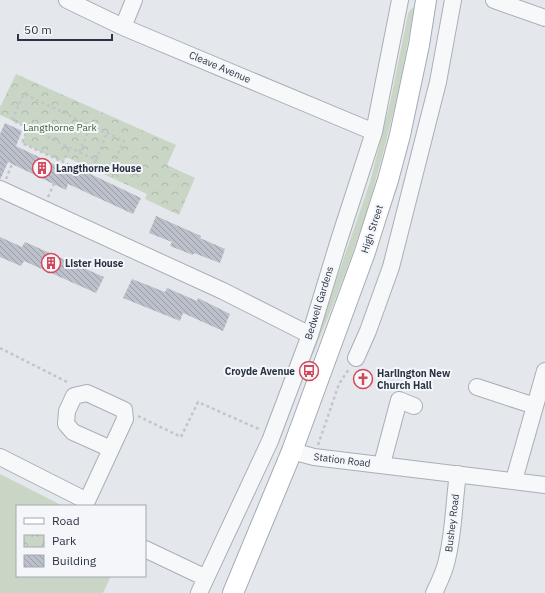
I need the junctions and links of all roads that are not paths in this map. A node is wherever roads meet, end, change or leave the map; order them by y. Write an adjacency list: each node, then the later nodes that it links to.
1 (67, 0): 8 (street, Cleave Avenue)
2 (134, 0): 8 (street)
3 (400, 0): 9 (street, Bedwell Gardens)
4 (453, 0): 12 (street)
5 (494, 0): 7 (street)
6 (426, 4): 18 (main road, High Street)
7 (545, 18)
8 (124, 27): 9 (street, Cleave Avenue)
9 (374, 132): 11 (street, Bedwell Gardens)
10 (0, 188): 11 (street)
11 (310, 335): 25 (street, Bedwell Gardens)
12 (356, 358)
13 (545, 371): 15 (street)
14 (477, 387): 15 (street)
15 (539, 401): 22 (street)
16 (414, 406): 20 (street)
17 (111, 449): 17 (street); 19 (street)
18 (292, 451): 20 (street, Station Road); 27 (main road)
19 (0, 457)
20 (382, 464): 21 (street, Station Road)
21 (458, 474): 22 (street, Station Road); 28 (street, Bushey Road)
22 (514, 480): 23 (street, Station Road)
23 (545, 485)
24 (146, 549): 25 (street)
25 (206, 578): 26 (street, Bedwell Gardens)
26 (199, 593)
27 (233, 593)
28 (434, 593)

